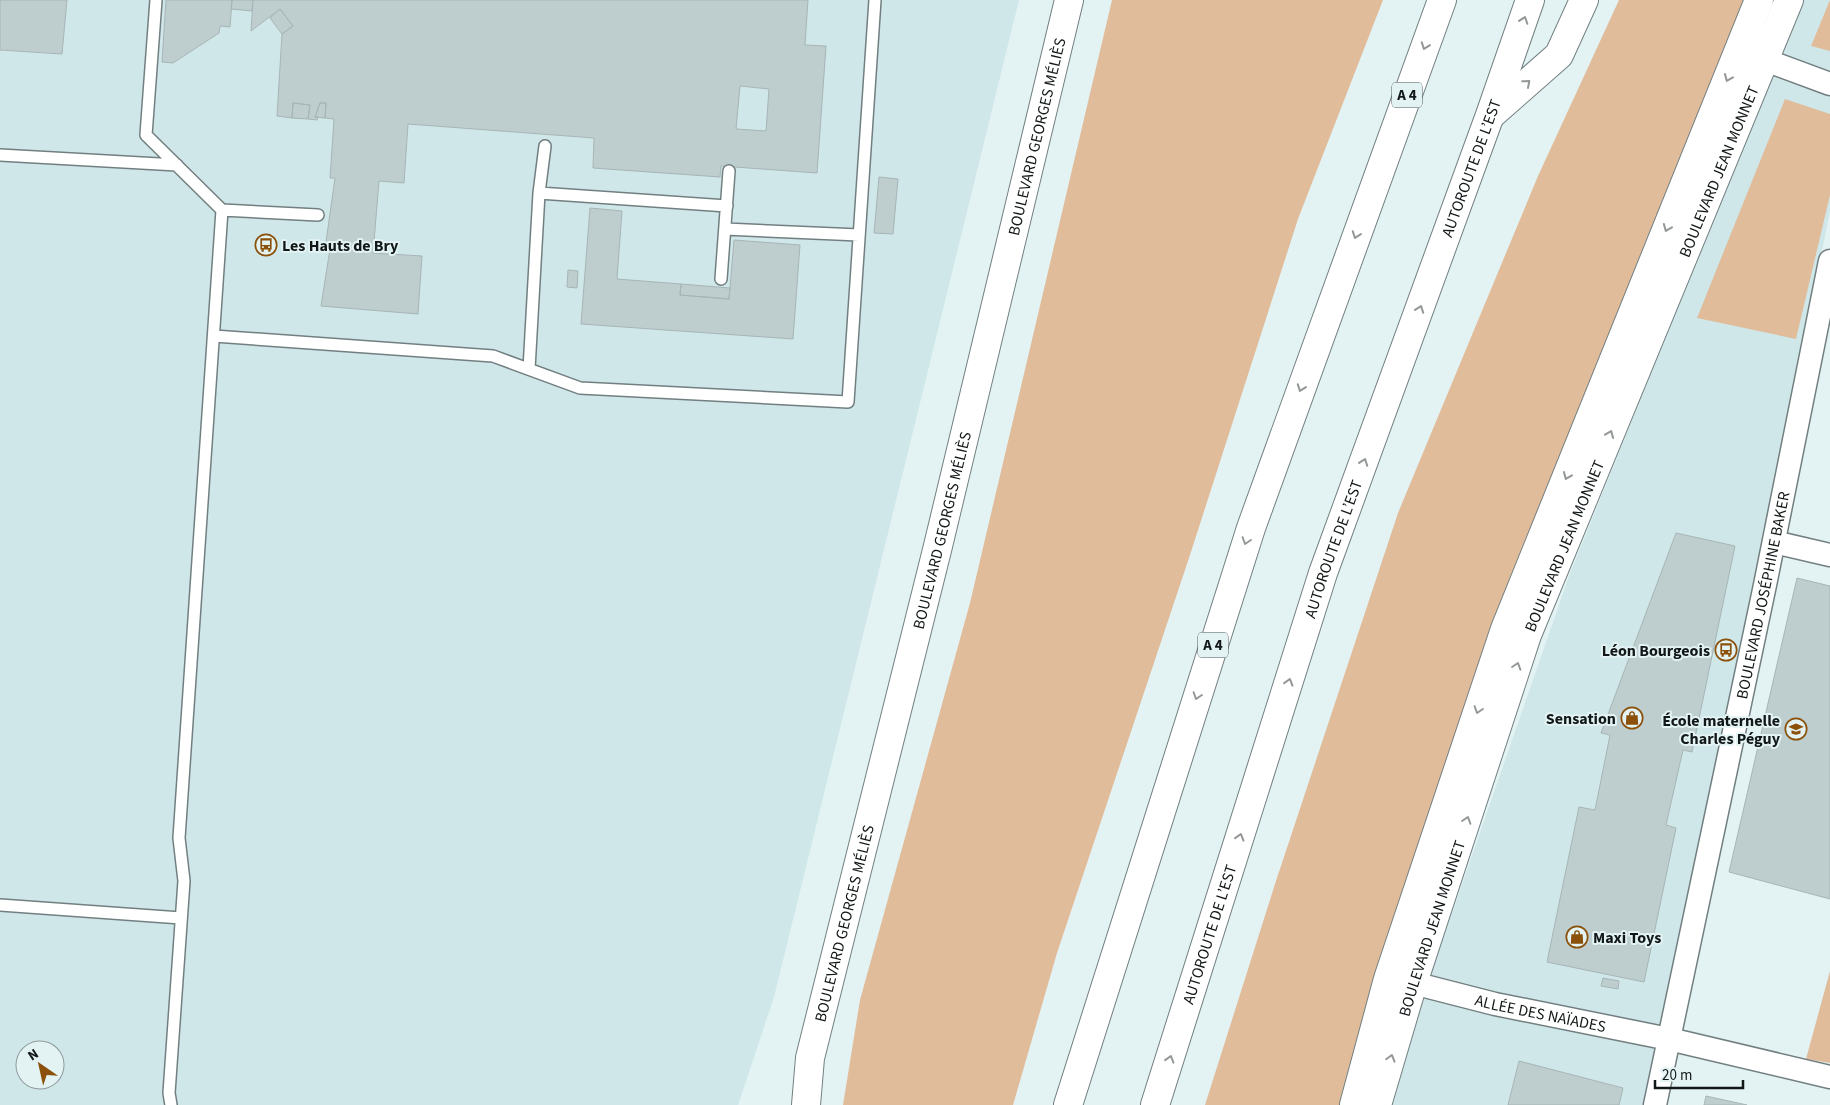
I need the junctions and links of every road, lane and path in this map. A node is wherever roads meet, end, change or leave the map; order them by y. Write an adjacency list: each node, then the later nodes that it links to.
1 (156, 0): 15 (lane)
2 (875, 0): 22 (lane)
3 (1069, 0): 33 (main road, BOULEVARD GEORGES MÉLIÈS)
4 (1442, 0): 39 (main road, A 4, one-way to 39)
5 (1530, 0): 12 (main road, AUTOROUTE DE L’EST, one-way to 5)
6 (1584, 0): 12 (main road, one-way to 6)
7 (1759, 0): 9 (main road, BOULEVARD JEAN MONNET)
8 (1788, 0): 10 (main road, BOULEVARD JEAN MONNET)
9 (1739, 51): 10 (street); 41 (main road, BOULEVARD JEAN MONNET, one-way to 41)
10 (1764, 60): 11 (street); 31 (main road, BOULEVARD JEAN MONNET, one-way to 10)
11 (1830, 84)
12 (1490, 115): 40 (main road, AUTOROUTE DE L’EST, one-way to 12)
13 (544, 146): 17 (lane)
14 (0, 155): 15 (lane)
15 (177, 165): 19 (lane)
16 (729, 171): 18 (lane)
17 (539, 194): 18 (lane); 26 (lane)
18 (727, 206): 21 (lane)
19 (222, 210): 20 (lane); 25 (lane)
20 (318, 215)
21 (725, 229): 22 (lane); 24 (lane)
22 (859, 235): 26 (lane)
23 (1830, 261): 27 (street, BOULEVARD JOSÉPHINE BAKER)
24 (721, 279)
25 (214, 336): 26 (lane); 30 (lane)
26 (529, 369)
27 (1774, 542): 28 (street); 32 (street, BOULEVARD JOSÉPHINE BAKER)
28 (1830, 555)
29 (0, 905): 30 (lane)
30 (181, 918): 35 (lane)
31 (1413, 983): 32 (street, ALLÉE DES NAÏADES); 42 (main road, BOULEVARD JEAN MONNET, one-way to 31)
32 (1669, 1039): 34 (street, ALLÉE DES NAÏADES); 43 (street, BOULEVARD JOSÉPHINE BAKER)
33 (810, 1058): 37 (main road, BOULEVARD GEORGES MÉLIÈS); 38 (main road, BOULEVARD GEORGES MÉLIÈS)
34 (1830, 1077)
35 (170, 1099): 36 (lane)
36 (165, 1105)
37 (788, 1105)
38 (806, 1105)
39 (1068, 1105)
40 (1155, 1105)
41 (1354, 1105)
42 (1377, 1105)
43 (1655, 1105)

